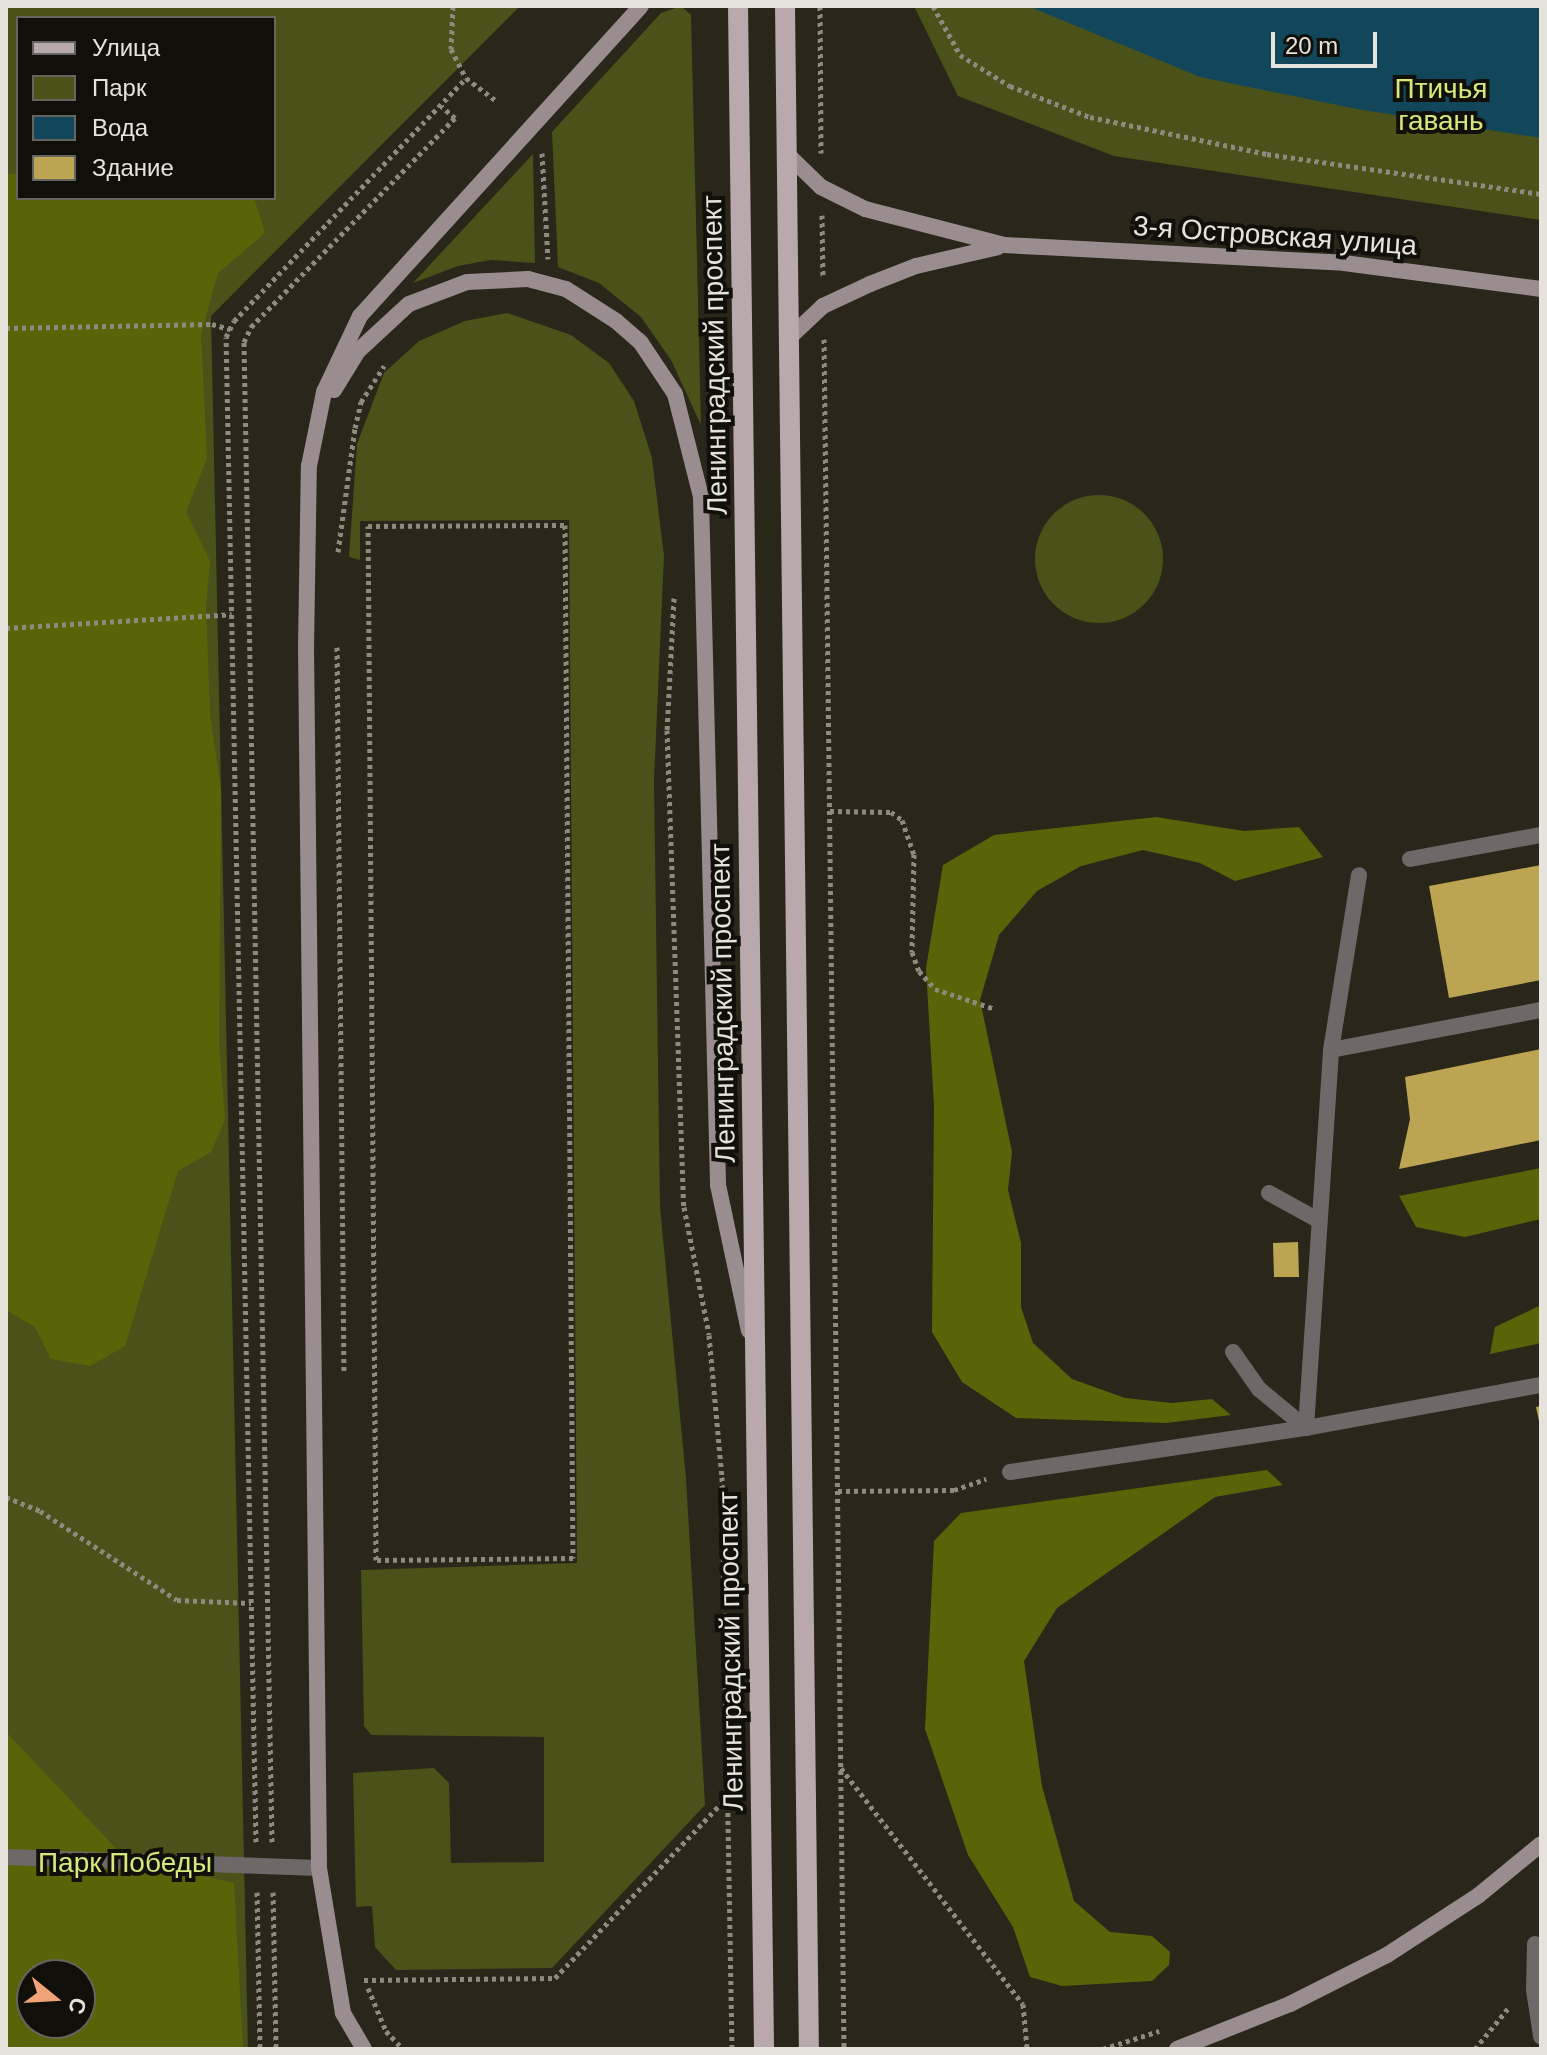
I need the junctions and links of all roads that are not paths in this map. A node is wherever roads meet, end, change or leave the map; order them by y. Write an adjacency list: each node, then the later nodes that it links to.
1 (641, 6): 8 (street)
2 (738, 6): 17 (main road, Ленинградский проспект)
3 (785, 6): 4 (main road)
4 (787, 154): 5 (street); 7 (main road)
5 (1004, 245): 6 (street, 3-я Островская улица); 7 (street)
6 (1541, 289)
7 (789, 338): 28 (main road)
8 (316, 428): 17 (street); 23 (street)
9 (1541, 835): 10 (street)
10 (1410, 859)
11 (1359, 875): 13 (street)
12 (1541, 1010): 13 (street)
13 (1331, 1050): 15 (street)
14 (1269, 1193): 15 (street)
15 (1318, 1220): 19 (street)
16 (1233, 1352): 19 (street)
17 (756, 1366): 27 (main road, Ленинградский проспект)
18 (1541, 1385): 19 (street)
19 (1306, 1428): 20 (street)
20 (1010, 1472)
21 (1541, 1844): 29 (street)
22 (6, 1857): 23 (street)
23 (319, 1868): 26 (street)
24 (1535, 1944): 25 (street)
25 (1541, 2036)
26 (364, 2049)
27 (764, 2049)
28 (809, 2049)
29 (1177, 2049)

